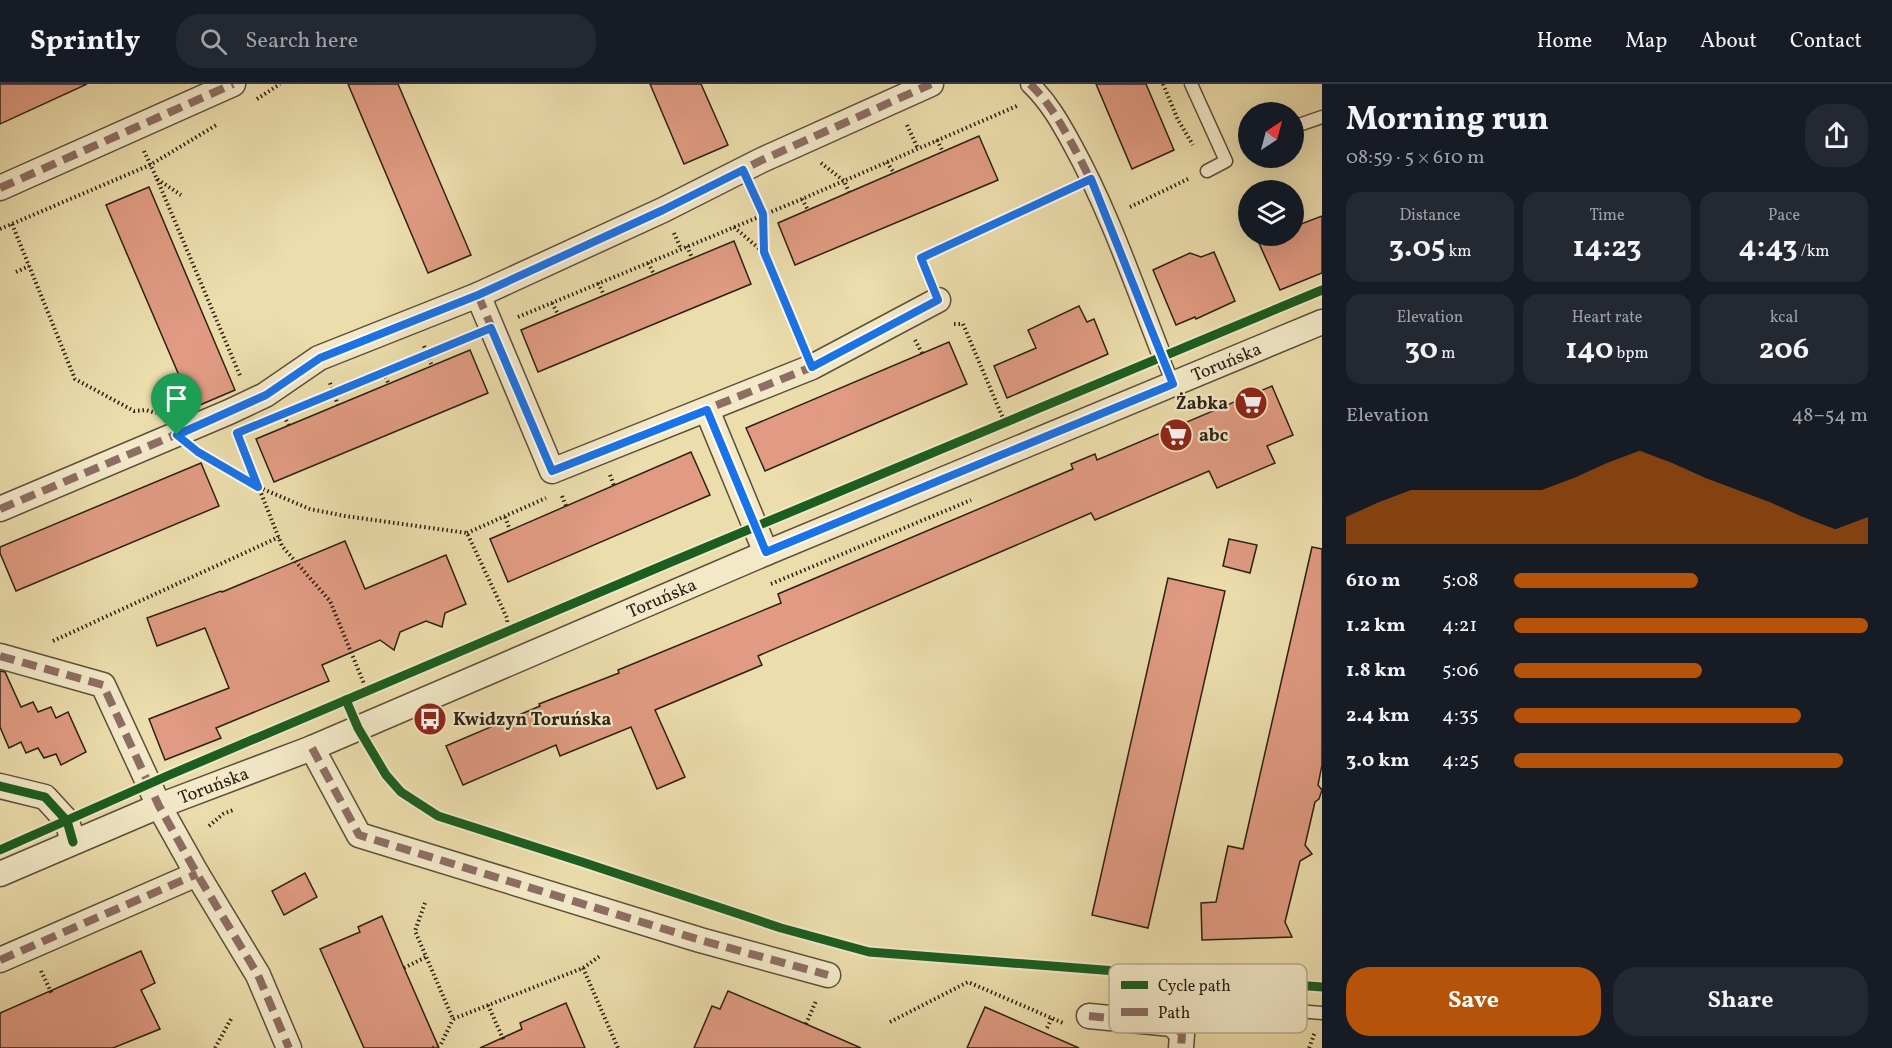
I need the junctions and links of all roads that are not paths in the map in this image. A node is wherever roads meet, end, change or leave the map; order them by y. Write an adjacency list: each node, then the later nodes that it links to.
1 (233, 84): 8 (street)
2 (931, 84): 9 (street)
3 (1191, 84): 7 (lane)
4 (1036, 89): 12 (street)
5 (1322, 117): 6 (lane)
6 (1304, 123)
7 (1207, 171)
8 (0, 188)
9 (478, 295): 14 (street); 15 (street)
10 (938, 300): 14 (street)
11 (1322, 322): 13 (street, Toruńska)
12 (1162, 356): 13 (lane)
13 (1173, 384): 16 (street, Toruńska)
14 (707, 410): 16 (street)
15 (0, 509)
16 (766, 552): 18 (street, Toruńska)
17 (0, 656): 20 (street)
18 (312, 748): 20 (street, Toruńska); 25 (street)
19 (0, 786): 21 (street)
20 (159, 806): 21 (street, Toruńska); 23 (street)
21 (74, 842): 22 (street, Toruńska)
22 (0, 874)
23 (197, 874): 24 (street); 30 (street)
24 (0, 960)
25 (828, 975)
26 (1307, 1012): 27 (lane)
27 (1322, 1013)
28 (1078, 1021): 29 (street)
29 (1109, 1022)
30 (289, 1048)

